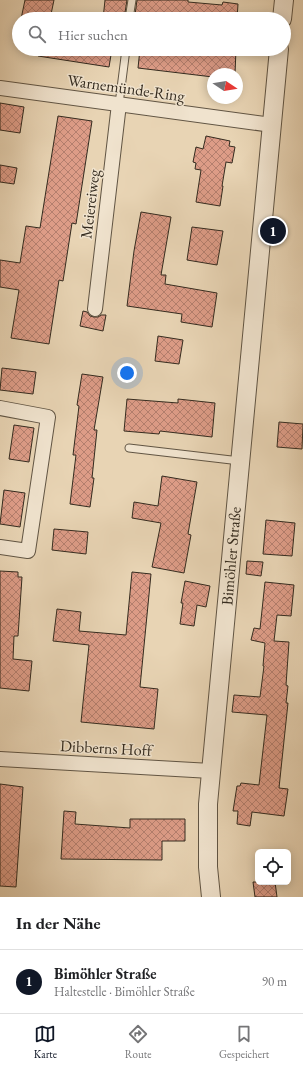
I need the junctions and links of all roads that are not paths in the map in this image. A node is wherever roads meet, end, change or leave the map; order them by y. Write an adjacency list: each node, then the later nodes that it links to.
1 (132, 0): 3 (lane)
2 (284, 0): 4 (street)
3 (130, 12)
4 (283, 12)
5 (125, 56): 8 (lane)
6 (279, 56): 9 (street, Bimöhler Straße)
7 (0, 88): 8 (street, Warnemünde-Ring)
8 (119, 104): 9 (street, Warnemünde-Ring); 10 (street, Meiereiweg)
9 (272, 125): 13 (street, Bimöhler Straße)
10 (95, 309)
11 (0, 408): 14 (street)
12 (129, 448): 13 (lane)
13 (240, 461): 16 (street, Bimöhler Straße)
14 (0, 547)
15 (0, 759): 16 (street, Dibberns Hoff)
16 (211, 771): 17 (street, Bimöhler Straße)
17 (211, 897)

